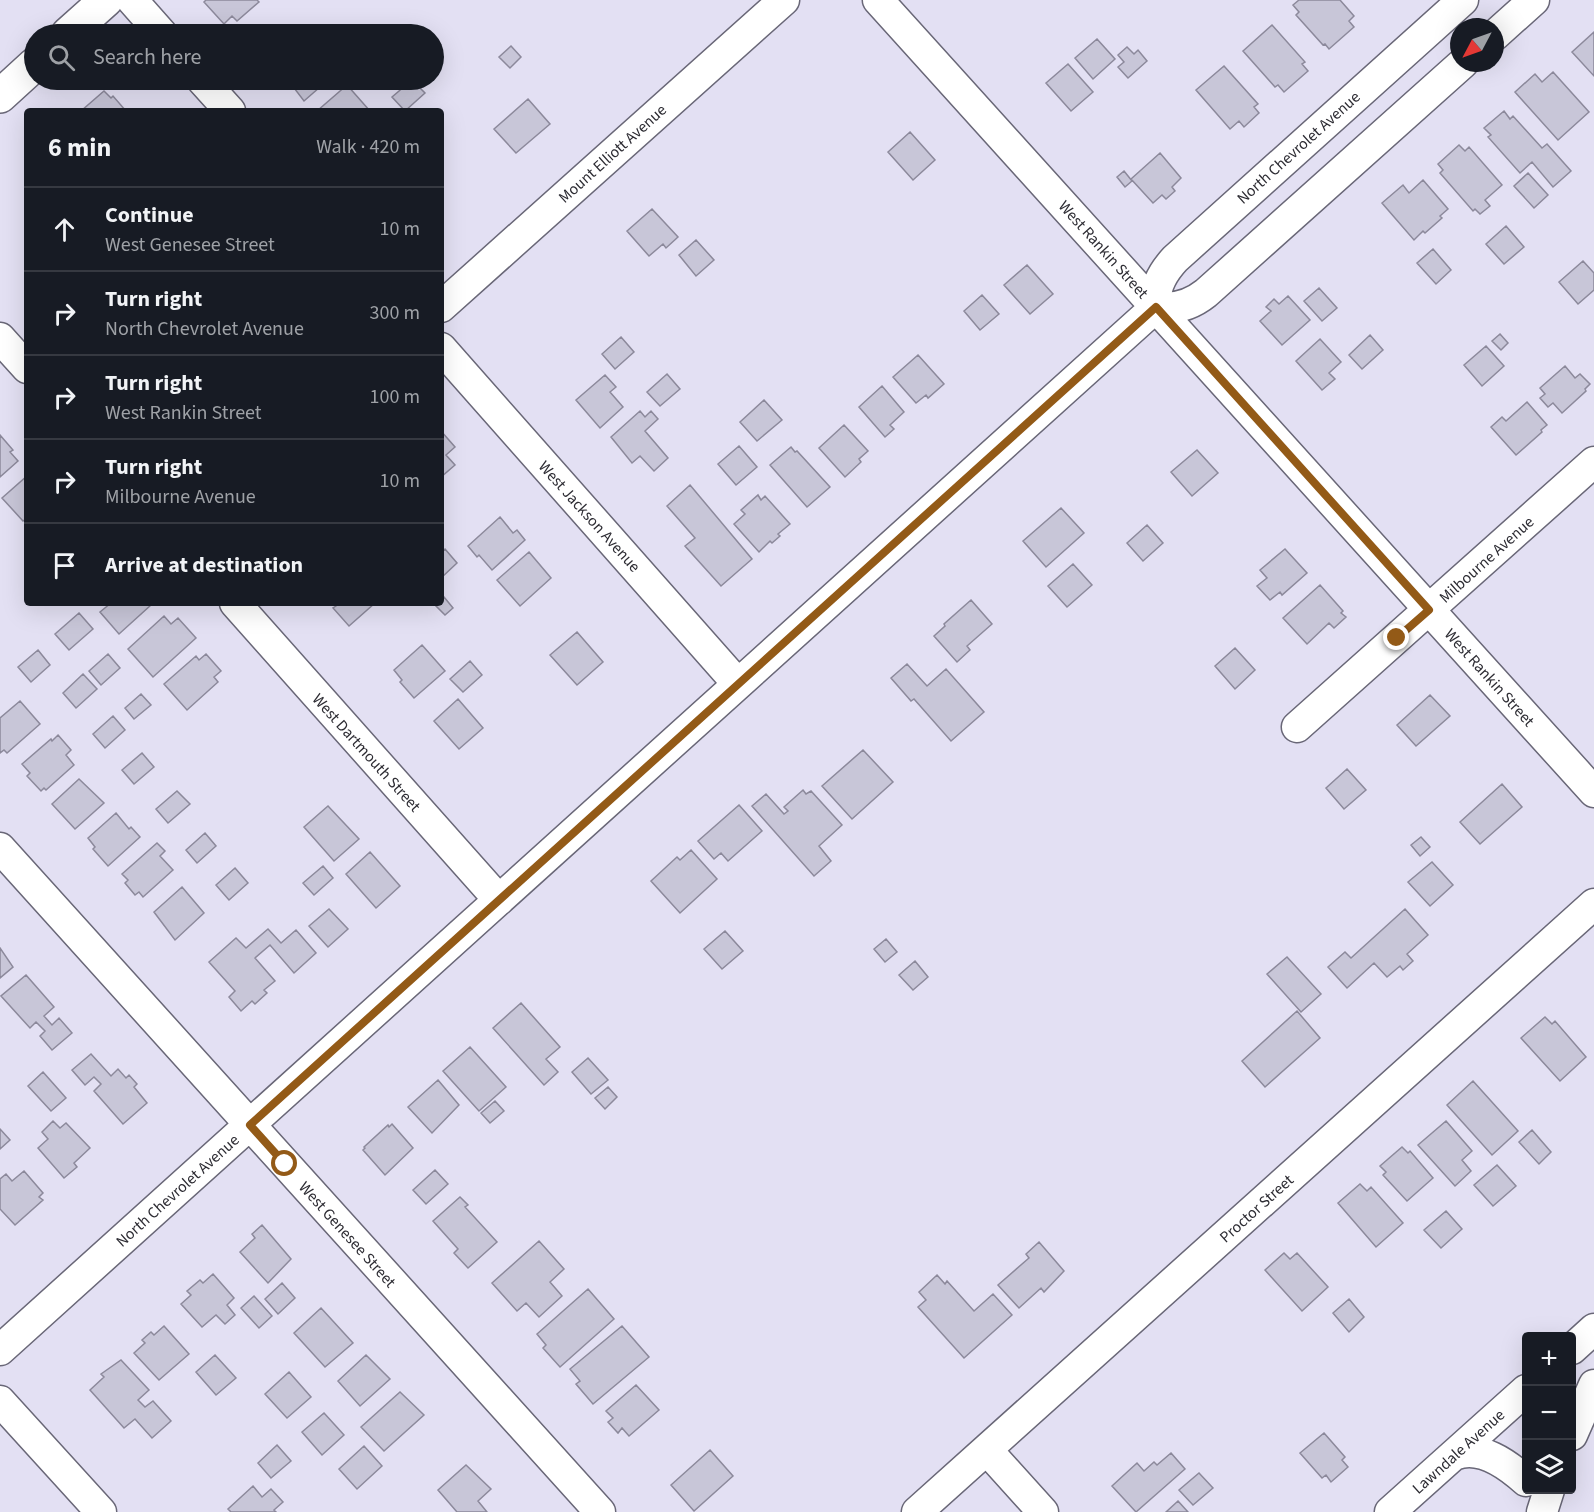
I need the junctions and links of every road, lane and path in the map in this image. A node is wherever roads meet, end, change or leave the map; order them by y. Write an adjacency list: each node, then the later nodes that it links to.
1 (106, 0): 7 (street)
2 (132, 0): 8 (street)
3 (784, 0): 15 (street, Mount Elliott Avenue)
4 (879, 0): 16 (street, West Rankin Street)
5 (1462, 0): 16 (street, North Chevrolet Avenue)
6 (1529, 2): 9 (street)
7 (79, 24)
8 (153, 24)
9 (1504, 26)
10 (1453, 72): 16 (street)
11 (24, 74): 13 (street)
12 (211, 90): 14 (street)
13 (0, 96)
14 (228, 108)
15 (444, 304)
16 (1156, 307): 22 (street, West Rankin Street); 23 (street, North Chevrolet Avenue)
17 (0, 338): 19 (street)
18 (444, 351): 23 (street, West Jackson Avenue)
19 (24, 365)
20 (1594, 462): 22 (street, Milbourne Avenue)
21 (238, 606): 27 (street, West Dartmouth Street)
22 (1429, 610): 24 (street, Milbourne Avenue); 25 (street, West Rankin Street)
23 (738, 684): 27 (street, North Chevrolet Avenue)
24 (1297, 727)
25 (1594, 792)
26 (0, 848): 29 (street, West Genesee Street)
27 (499, 900): 29 (street, North Chevrolet Avenue)
28 (1594, 903): 37 (street, Proctor Street)
29 (250, 1125): 32 (street, North Chevrolet Avenue); 41 (street, West Genesee Street)
30 (1594, 1329): 31 (street)
31 (1576, 1345)
32 (0, 1350)
33 (1594, 1385): 36 (street)
34 (1522, 1394): 38 (street, Lawndale Avenue)
35 (0, 1401): 40 (street)
36 (1576, 1426)
37 (987, 1450): 42 (street, Proctor Street); 43 (street)
38 (1454, 1455): 39 (street); 44 (street, Lawndale Avenue)
39 (1522, 1476)
40 (100, 1512)
41 (600, 1512)
42 (917, 1512)
43 (1043, 1512)
44 (1390, 1512)

